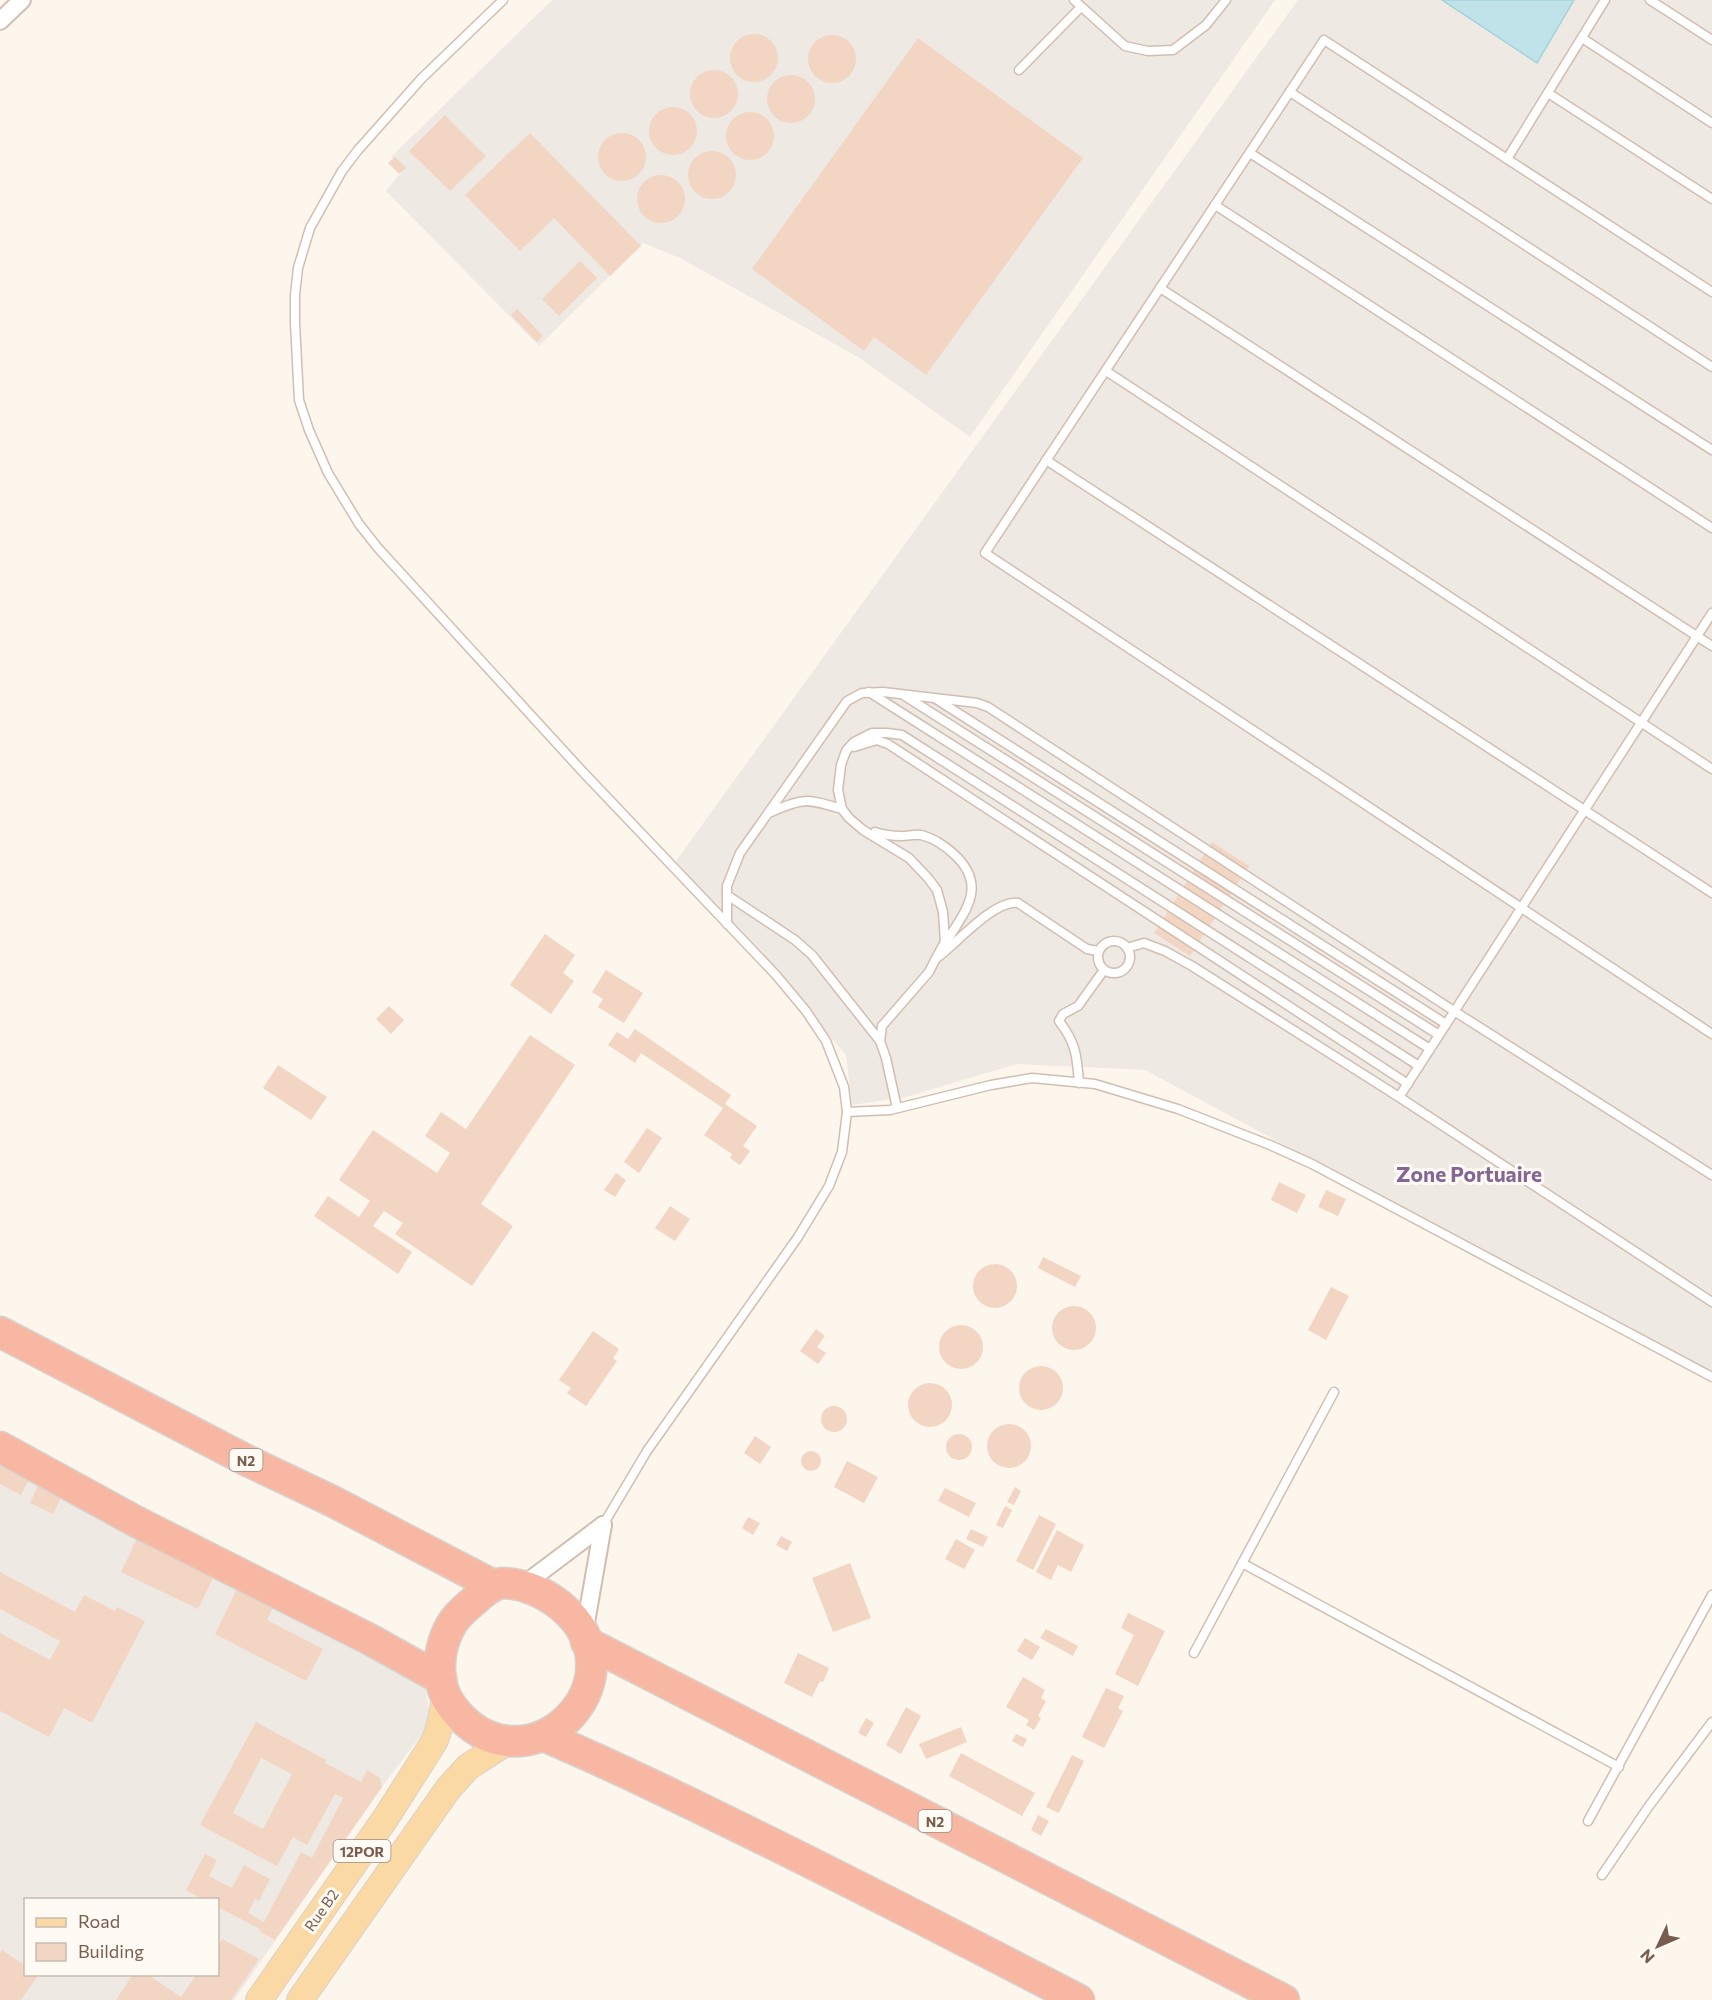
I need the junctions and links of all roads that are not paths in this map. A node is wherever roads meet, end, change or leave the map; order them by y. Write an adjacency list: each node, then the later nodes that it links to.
1 (22, 0): 8 (street)
2 (503, 0): 42 (lane)
3 (1074, 0): 7 (lane)
4 (1226, 0): 7 (lane)
5 (1605, 0): 9 (lane)
6 (1650, 0): 10 (lane)
7 (1081, 7): 11 (lane)
8 (0, 21)
9 (1582, 38): 13 (lane); 14 (lane)
10 (1712, 40)
11 (1019, 70)
12 (1290, 92): 15 (lane); 16 (lane); 21 (lane)
13 (1548, 93): 16 (lane); 17 (lane)
14 (1712, 123)
15 (1250, 153): 18 (lane); 23 (lane)
16 (1507, 159): 20 (lane)
17 (1712, 199)
18 (1215, 205): 19 (lane); 25 (lane)
19 (1160, 288): 22 (lane); 27 (lane)
20 (1712, 292)
21 (1712, 367)
22 (1106, 371): 24 (lane); 32 (lane)
23 (1712, 450)
24 (1046, 460): 36 (lane); 41 (lane)
25 (1712, 528)
26 (1712, 613): 27 (lane)
27 (1697, 636): 28 (lane); 32 (lane)
28 (1712, 646)
29 (869, 692): 30 (lane); 37 (lane); 52 (lane)
30 (902, 694): 31 (lane); 50 (lane)
31 (934, 697): 47 (lane); 48 (lane)
32 (1641, 723): 34 (lane); 36 (lane)
33 (846, 751): 35 (lane); 53 (lane); 55 (lane)
34 (1712, 769)
35 (842, 808): 37 (lane); 38 (lane)
36 (1584, 810): 39 (lane); 41 (lane)
37 (768, 813): 40 (lane)
38 (863, 830): 45 (lane); 45 (lane)
39 (1712, 893)
40 (727, 895): 42 (lane); 51 (lane)
41 (1521, 908): 47 (lane); 49 (lane)
42 (727, 924): 58 (lane)
43 (1127, 948): 44 (lane); 46 (lane); 56 (lane)
44 (1098, 951): 45 (lane); 46 (lane)
45 (935, 960): 51 (lane)
46 (1104, 970): 54 (lane)
47 (1454, 1011): 48 (lane); 59 (lane)
48 (1446, 1024): 50 (lane)
49 (1712, 1034)
50 (1439, 1035): 52 (lane)
51 (880, 1041): 57 (lane)
52 (1430, 1049): 53 (lane)
53 (1419, 1066): 55 (lane)
54 (1079, 1083): 57 (lane); 62 (lane)
55 (1408, 1084): 56 (lane)
56 (1399, 1097): 60 (lane)
57 (897, 1108): 58 (lane)
58 (847, 1113): 65 (lane)
59 (1712, 1175)
60 (1712, 1302)
61 (0, 1332): 67 (highway, N2)
62 (1712, 1377)
63 (1334, 1392): 66 (lane)
64 (0, 1447): 71 (highway, N2)
65 (603, 1526): 67 (street); 69 (street)
66 (1242, 1563): 70 (lane); 75 (lane)
67 (508, 1585): 69 (highway, N2); 71 (highway)
68 (1712, 1595): 75 (lane)
69 (585, 1638): 73 (highway, N2); 81 (highway, N2)
70 (1194, 1653)
71 (444, 1686): 74 (highway, N2); 78 (main road, Rue B2 / 12POR)
72 (1712, 1722): 77 (lane)
73 (544, 1736): 74 (highway, N2); 80 (highway)
74 (508, 1741): 79 (main road, 12POR)
75 (1619, 1767): 76 (lane)
76 (1588, 1821)
77 (1602, 1875)
78 (259, 2000)
79 (300, 2000)
80 (1079, 2000)
81 (1284, 2000)

